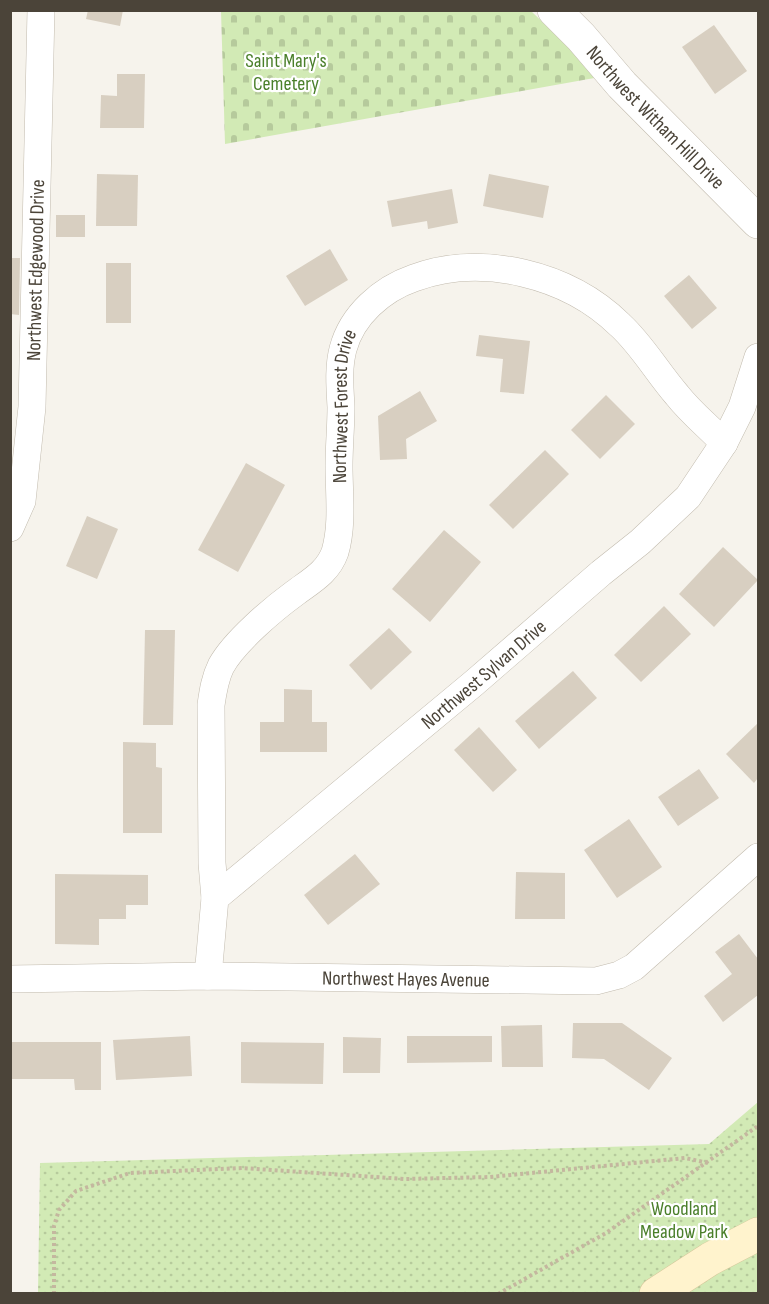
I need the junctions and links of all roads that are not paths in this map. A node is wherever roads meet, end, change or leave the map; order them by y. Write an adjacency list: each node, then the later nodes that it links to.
1 (40, 10): 6 (street, Northwest Edgewood Drive)
2 (554, 10): 3 (street, Northwest Witham Hill Drive)
3 (759, 222)
4 (759, 357): 5 (street, Northwest Sylvan Drive)
5 (724, 443): 8 (street, Northwest Sylvan Drive); 8 (street, Northwest Forest Drive)
6 (10, 528)
7 (759, 857): 9 (street, Northwest Hayes Avenue)
8 (215, 898): 9 (street)
9 (208, 976): 10 (street, Northwest Hayes Avenue)
10 (10, 979)
11 (759, 1234): 12 (main road)
12 (656, 1293)

